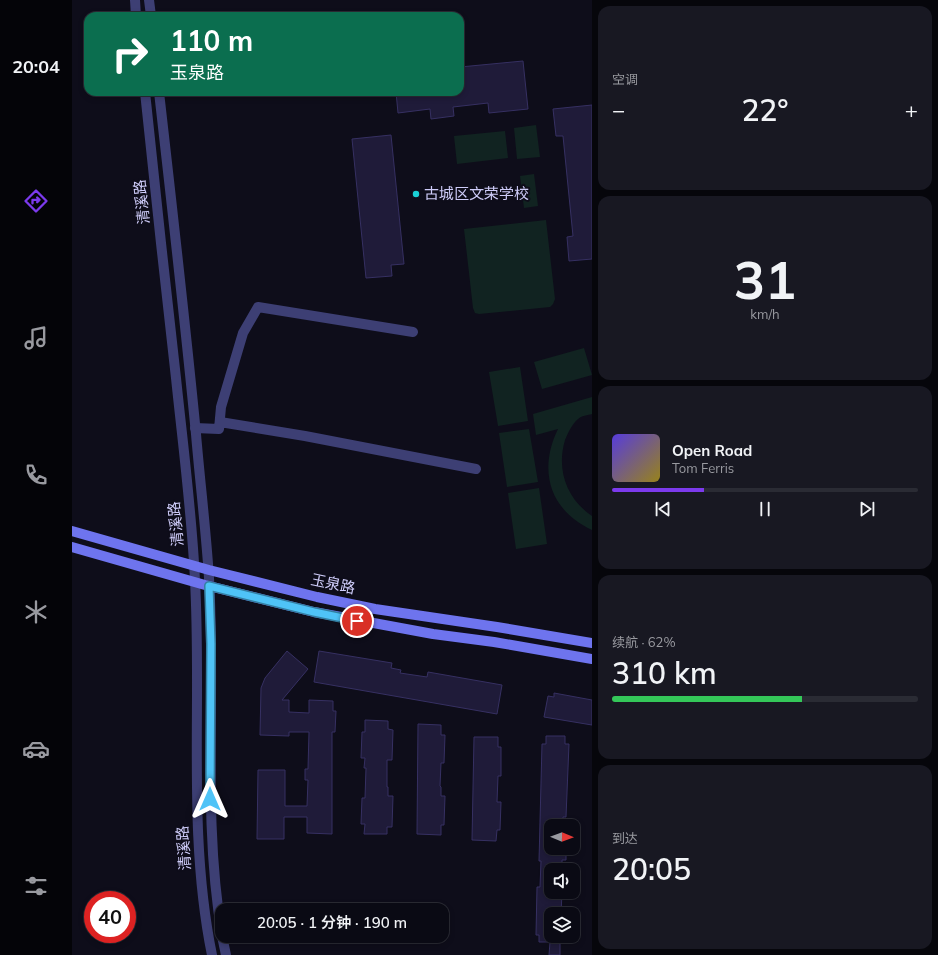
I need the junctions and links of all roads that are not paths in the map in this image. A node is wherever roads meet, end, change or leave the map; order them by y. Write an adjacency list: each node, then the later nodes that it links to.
1 (135, 0): 3 (street)
2 (149, 0): 4 (street)
3 (136, 12)
4 (150, 12)
5 (145, 96): 13 (street, 清溪路)
6 (159, 96): 9 (street, 清溪路)
7 (413, 332): 8 (street)
8 (220, 422): 9 (street); 10 (street)
9 (195, 428): 14 (street, 清溪路)
10 (476, 469)
11 (72, 531): 13 (main road, 玉泉路)
12 (72, 548): 15 (main road, 玉泉路)
13 (194, 566): 14 (main road, 玉泉路); 15 (street, 清溪路)
14 (208, 570): 16 (street, 清溪路); 17 (main road, 玉泉路)
15 (195, 582): 16 (main road, 玉泉路); 21 (street, 清溪路)
16 (209, 586): 18 (main road, 玉泉路); 19 (street, 清溪路)
17 (592, 643)
18 (592, 659)
19 (217, 903)
20 (224, 943): 22 (street, 清溪路)
21 (212, 955)
22 (226, 955)

